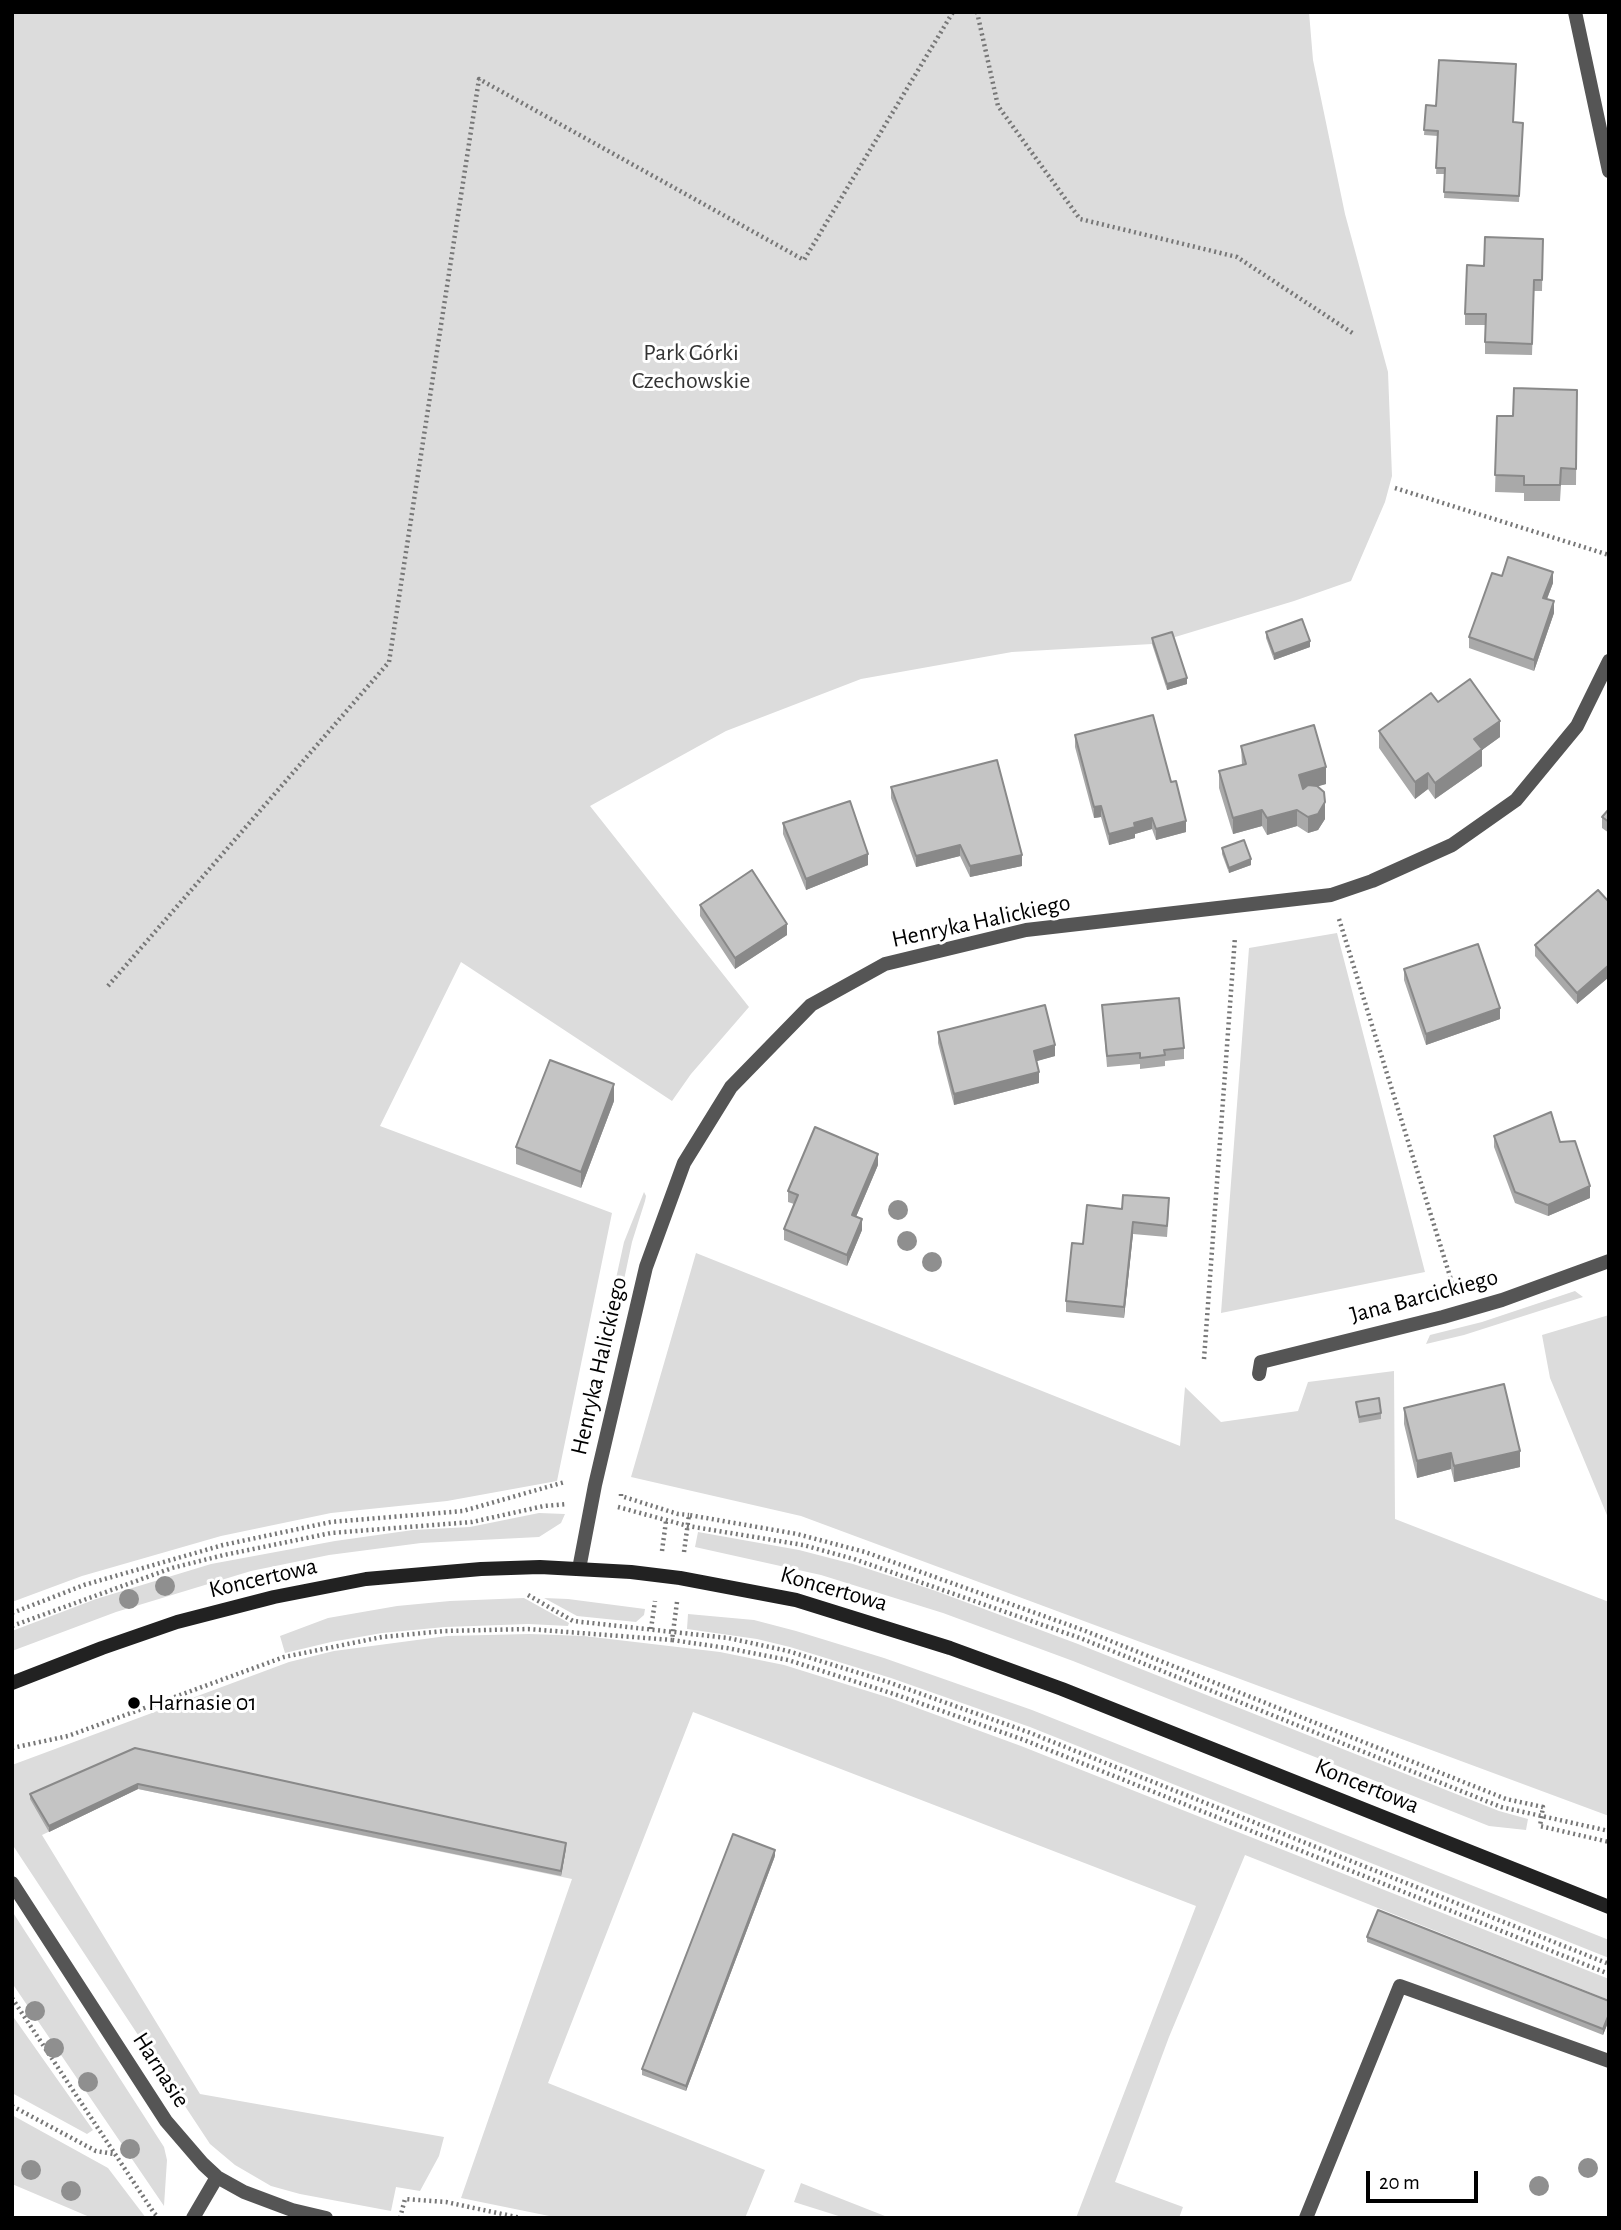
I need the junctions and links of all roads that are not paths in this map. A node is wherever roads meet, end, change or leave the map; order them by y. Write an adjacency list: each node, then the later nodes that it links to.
1 (1575, 12): 2 (street)
2 (1603, 116): 3 (street)
3 (1609, 172)
4 (1609, 661): 7 (street, Henryka Halickiego)
5 (1609, 1261): 6 (street, Jana Barcickiego)
6 (1259, 1374)
7 (579, 1569): 8 (street, Koncertowa); 10 (street, Koncertowa)
8 (12, 1683)
9 (12, 1883): 12 (street, Harnasie)
10 (1609, 1907)
11 (1609, 2061): 15 (street)
12 (217, 2177): 13 (street); 14 (street, Harnasie)
13 (193, 2218)
14 (326, 2218)
15 (1306, 2218)

